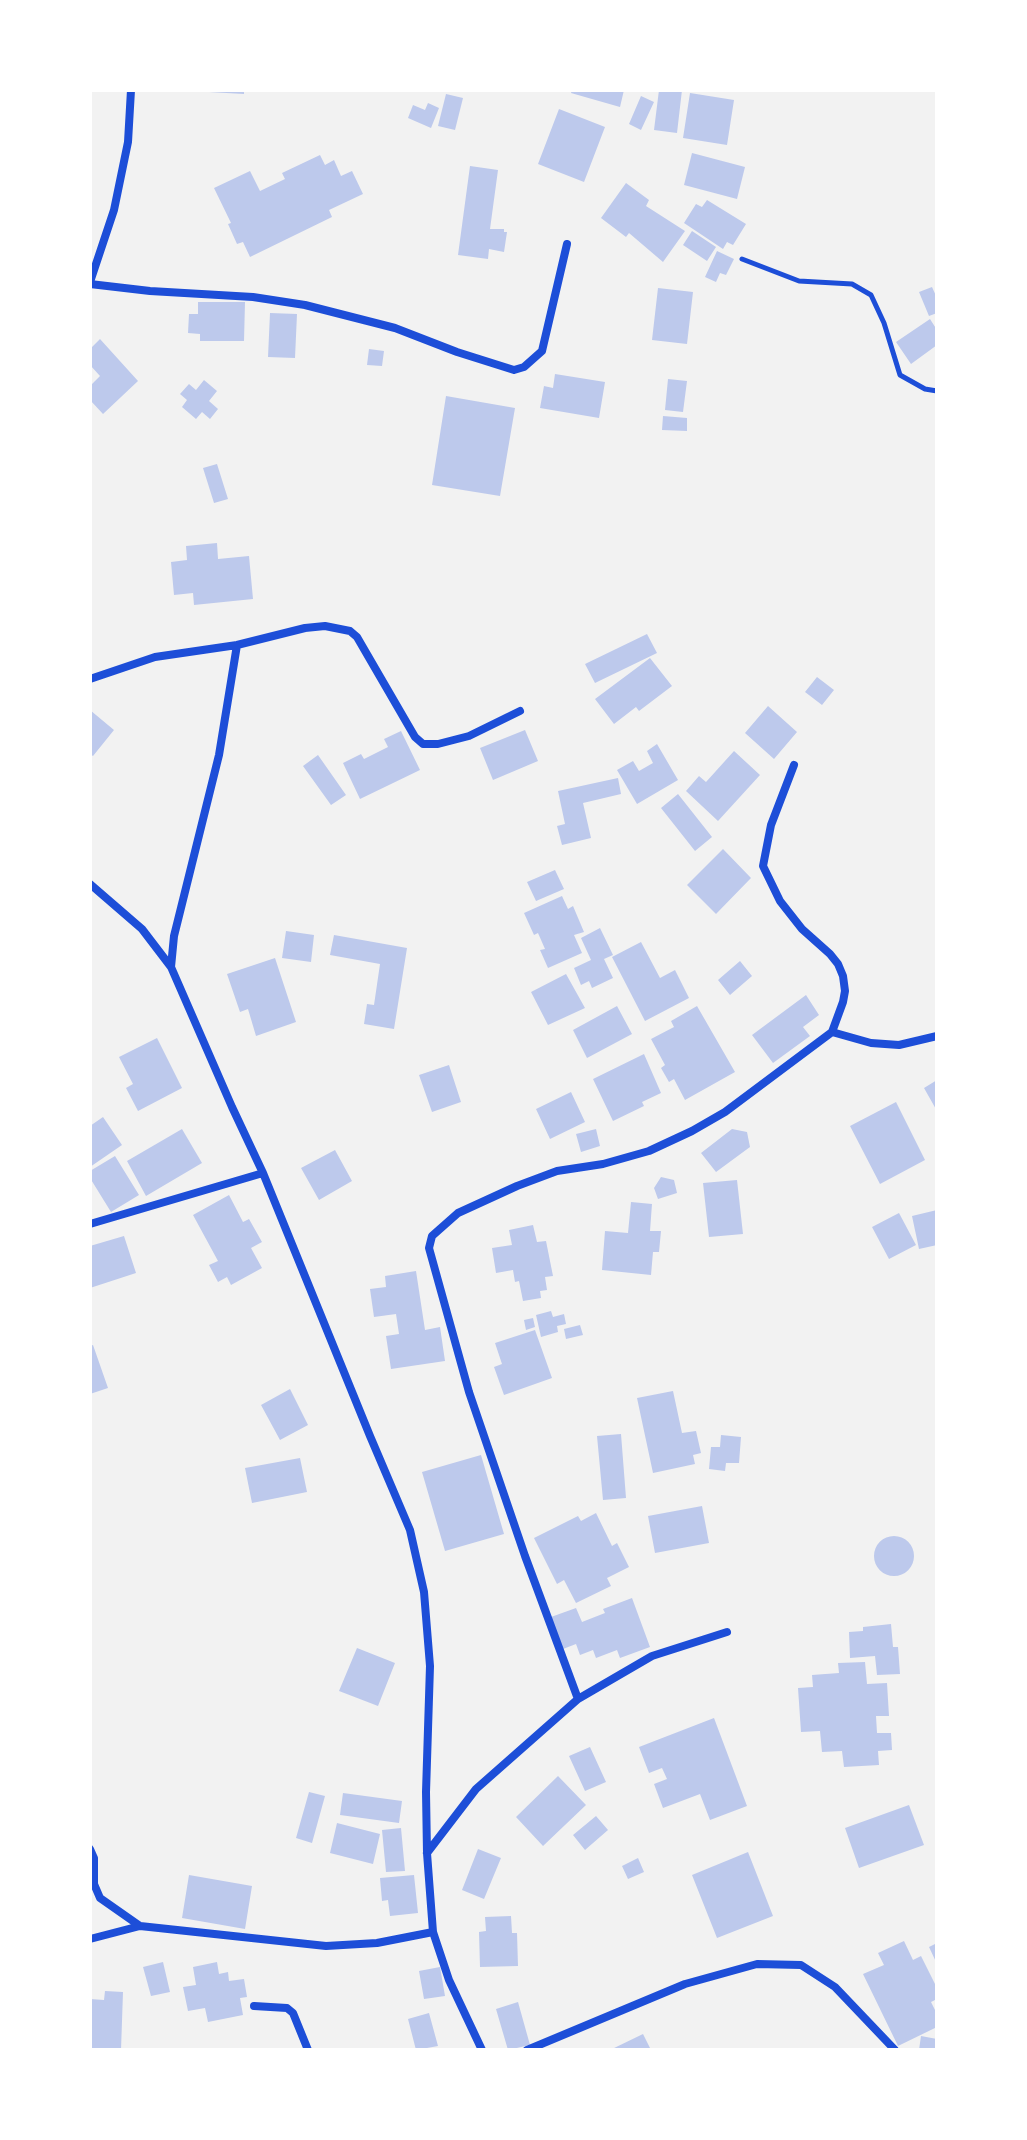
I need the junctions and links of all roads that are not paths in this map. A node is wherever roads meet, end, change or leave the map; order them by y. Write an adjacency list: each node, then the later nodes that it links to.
1 (131, 90): 3 (street)
2 (567, 244): 3 (street)
3 (90, 283)
4 (237, 645): 5 (street); 6 (street); 9 (street)
5 (90, 679)
6 (520, 711)
7 (794, 765): 10 (street)
8 (90, 884): 9 (street)
9 (171, 967): 12 (street)
10 (832, 1032): 11 (street); 15 (street)
11 (937, 1036)
12 (263, 1173): 13 (street); 17 (street)
13 (90, 1224)
14 (727, 1632): 15 (street)
15 (578, 1699): 17 (street)
16 (90, 1849): 18 (street)
17 (427, 1853): 19 (street)
18 (140, 1926): 19 (street); 20 (street)
19 (433, 1932): 23 (street)
20 (90, 1939)
21 (254, 2006): 22 (street)
22 (308, 2050)
23 (482, 2050)
24 (527, 2050): 25 (street)
25 (895, 2050)

